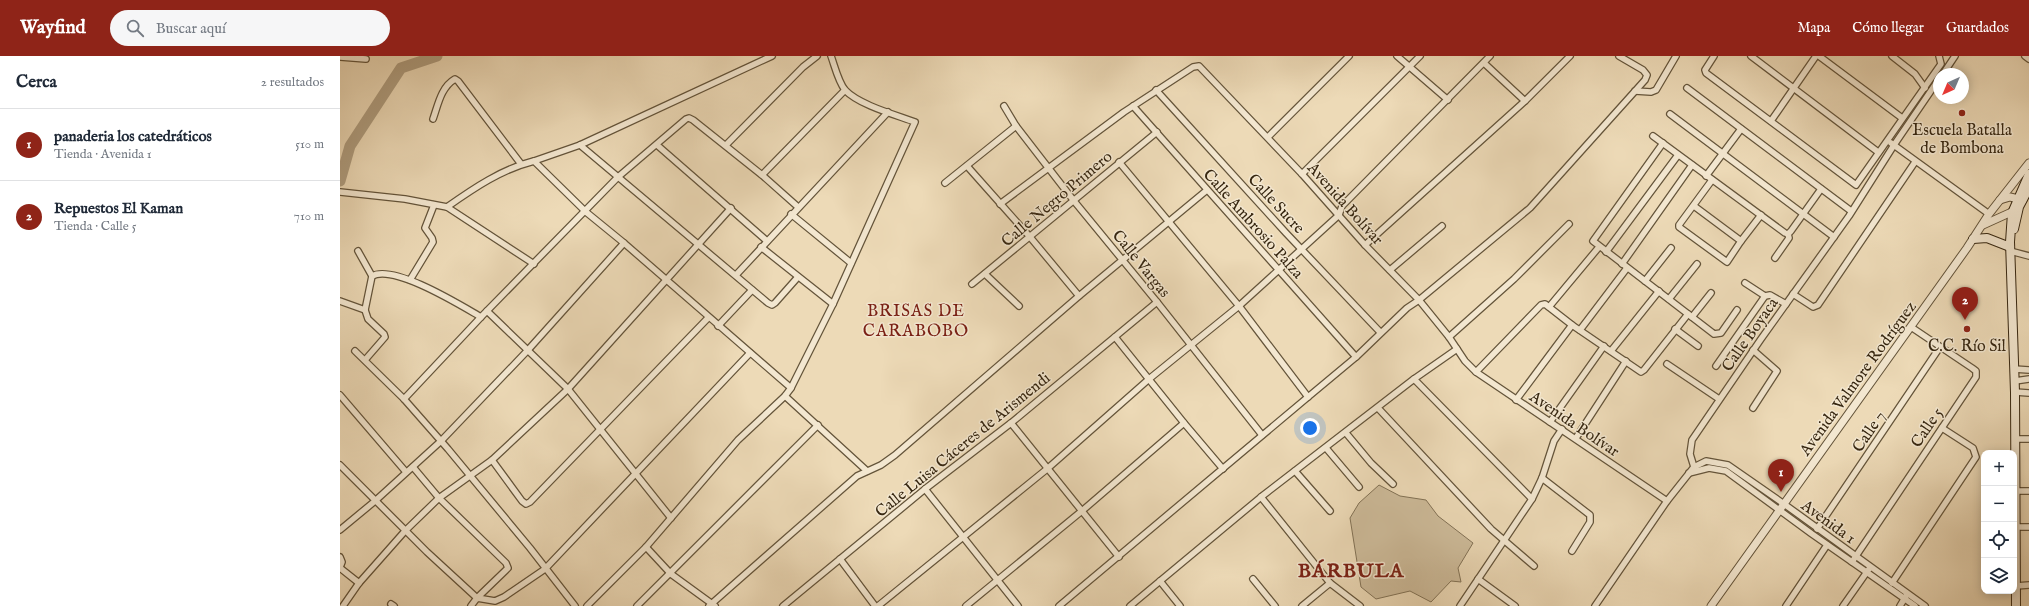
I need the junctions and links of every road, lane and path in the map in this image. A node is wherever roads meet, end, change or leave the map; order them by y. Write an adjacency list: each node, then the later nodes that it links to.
1 (772, 56): 47 (street)
2 (817, 56): 49 (street)
3 (831, 56): 28 (street)
4 (1349, 56): 44 (street)
5 (1397, 56): 22 (street)
6 (1420, 56): 22 (street)
7 (1490, 56): 21 (street)
8 (1570, 56): 32 (street)
9 (1619, 56): 30 (street)
10 (1676, 56): 30 (street)
11 (1714, 56): 39 (street)
12 (1751, 56): 27 (street)
13 (1817, 56): 27 (street); 37 (street)
14 (1892, 56): 25 (street)
15 (1939, 56): 25 (street)
16 (1955, 56): 23 (street)
17 (2025, 56): 20 (street)
18 (340, 57): 19 (street)
19 (366, 59)
20 (2029, 59)
21 (1484, 63): 31 (street); 32 (street)
22 (1409, 67): 31 (street); 62 (street)
23 (1947, 68)
24 (1687, 88): 41 (street)
25 (1925, 88): 37 (street)
26 (1933, 88): 50 (street, Calle Boyaca)
27 (1794, 89): 39 (street); 51 (street)
28 (845, 90): 35 (street); 64 (street)
29 (1156, 90): 34 (street, Avenida Bolívar); 44 (street, Avenida Bolívar); 107 (street, Calle Sucre)
30 (1635, 91): 135 (street)
31 (1448, 100): 88 (street)
32 (1525, 101): 102 (street)
33 (1004, 106): 40 (street, Calle Vargas)
34 (1134, 106): 42 (street, Calle Ambrosio Palza); 61 (street, Avenida Bolívar)
35 (888, 112): 80 (street); 113 (street)
36 (1670, 114): 52 (street)
37 (1902, 118): 45 (street)
38 (433, 119): 58 (street)
39 (1771, 121): 51 (street)
40 (1016, 126): 60 (street); 61 (street, Calle Vargas)
41 (1741, 129): 52 (street); 70 (street)
42 (1157, 132): 55 (street, Calle Negro Primero); 71 (street, Calle Ambrosio Palza)
43 (1653, 136): 46 (street)
44 (1268, 137): 62 (street, Avenida Bolívar)
45 (1887, 140): 50 (street); 51 (street)
46 (1663, 143): 53 (street); 104 (street)
47 (580, 145): 54 (street); 66 (street)
48 (657, 145): 49 (street); 66 (street); 81 (street)
49 (726, 145): 64 (street)
50 (1894, 145): 56 (street); 82 (street, Calle Boyaca)
51 (1878, 152)
52 (1723, 154): 65 (street); 86 (street)
53 (1678, 155): 59 (street); 109 (street)
54 (534, 161): 58 (street); 83 (street)
55 (1120, 162): 74 (street, Calle Negro Primero); 90 (street)
56 (1915, 162): 87 (street); 131 (street)
57 (2029, 163): 73 (street, Avenida Valmore Rodríguez)
58 (521, 164): 79 (street)
59 (1692, 165): 65 (street); 116 (street)
60 (967, 166): 68 (street); 76 (street)
61 (1050, 168): 74 (street, Calle Vargas); 76 (street, Avenida Bolívar)
62 (1302, 174): 88 (street, Avenida Bolívar)
63 (2029, 174): 75 (main road)
64 (762, 175): 80 (street)
65 (1706, 176): 67 (street)
66 (618, 178): 83 (street); 101 (street)
67 (1712, 180): 78 (street); 89 (street)
68 (945, 183)
69 (2029, 188): 75 (main road)
70 (1821, 189): 82 (street); 86 (street)
71 (1206, 190): 90 (street); 118 (street, Calle Ambrosio Palza)
72 (340, 192): 77 (street)
73 (2000, 200): 75 (street); 87 (street, Avenida Valmore Rodríguez)
74 (1074, 201): 95 (street, Calle Negro Primero); 112 (street, Calle Vargas)
75 (2020, 202): 84 (main road); 105 (main road)
76 (1000, 204): 95 (street)
77 (434, 206): 79 (street); 123 (street)
78 (1694, 206): 99 (street); 99 (street)
79 (447, 207): 114 (street)
80 (798, 207): 85 (street)
81 (731, 208): 98 (street); 101 (street)
82 (1851, 211): 96 (street, Calle Boyaca)
83 (586, 212): 100 (street); 114 (street)
84 (2012, 213): 92 (street); 105 (main road)
85 (791, 214): 98 (street); 113 (street)
86 (1804, 214): 94 (street); 96 (street)
87 (1989, 214): 92 (street, Avenida Valmore Rodríguez)
88 (1339, 215): 102 (street, Avenida Bolívar); 107 (street)
89 (1761, 215): 94 (street); 99 (street)
90 (1168, 222): 112 (street); 141 (street)
91 (1569, 224): 155 (street)
92 (1983, 225): 97 (street, Avenida Valmore Rodríguez)
93 (1442, 226): 117 (street)
94 (1788, 234): 111 (street)
95 (1030, 237): 119 (street, Calle Negro Primero); 132 (street)
96 (1834, 237): 131 (street, Calle Boyaca)
97 (1974, 239): 105 (main road); 151 (street, Avenida Valmore Rodríguez)
98 (767, 241): 103 (street)
99 (1741, 241)
100 (624, 243): 124 (street); 162 (street)
101 (699, 244): 121 (street); 124 (street)
102 (1365, 245): 117 (street, Avenida Bolívar)
103 (761, 247): 121 (street); 122 (street)
104 (1599, 247): 109 (street); 142 (street)
105 (2010, 247): 110 (street); 172 (main road)
106 (1671, 248): 125 (street)
107 (1303, 249): 118 (street); 154 (street, Calle Sucre)
108 (358, 251): 120 (street)
109 (1606, 252): 116 (street)
110 (2029, 256)
111 (1775, 258)
112 (1123, 259): 132 (street); 137 (street, Calle Vargas)
113 (851, 263): 138 (street)
114 (534, 264): 145 (street)
115 (1697, 264): 134 (street)
116 (1625, 266): 125 (street); 153 (street)
117 (1390, 270): 135 (street, Avenida Bolívar)
118 (1278, 271): 141 (street); 167 (street, Calle Ambrosio Palza)
119 (985, 274): 127 (street, Calle Negro Primero); 140 (street)
120 (372, 276): 123 (street); 143 (street)
121 (736, 276): 128 (street)
122 (798, 277): 128 (street); 138 (street)
123 (410, 280): 147 (street)
124 (666, 280): 148 (street); 180 (street)
125 (1645, 281): 129 (street)
126 (1745, 283): 133 (street)
127 (972, 284)
128 (752, 290): 150 (street)
129 (1659, 291): 134 (street); 165 (street)
130 (1711, 293): 146 (street)
131 (1793, 294): 139 (street, Calle Boyaca)
132 (1079, 296): 211 (street)
133 (1765, 296): 139 (street); 171 (street)
134 (1669, 299): 146 (street)
135 (1419, 300): 154 (street); 155 (street, Avenida Bolívar)
136 (340, 301): 143 (street)
137 (1157, 302): 156 (street, Calle Luisa Cáceres de Arismendi); 157 (street, Calle Vargas)
138 (833, 304): 179 (street)
139 (1786, 304): 163 (street, Calle Boyaca)
140 (1019, 306)
141 (1239, 306): 157 (street); 185 (street)
142 (1549, 307): 149 (street); 174 (street)
143 (365, 310): 168 (street)
144 (1737, 310): 146 (street)
145 (487, 311): 147 (street); 162 (street)
146 (1690, 315): 152 (street)
147 (481, 317): 187 (street)
148 (708, 318): 150 (street); 197 (street)
149 (1572, 325): 153 (street); 188 (street)
150 (718, 326): 166 (street)
151 (1911, 327): 160 (street, Calle 5); 229 (street, Avenida Valmore Rodríguez)
152 (1675, 329): 159 (street); 169 (street)
153 (1580, 330): 158 (street)
154 (1380, 332): 167 (street)
155 (1449, 336): 161 (street, Avenida Bolívar)
156 (1115, 337): 175 (street); 192 (street, Calle Luisa Cáceres de Arismendi)
157 (1192, 346): 175 (street); 199 (street, Calle Vargas)
158 (1604, 346): 165 (street); 191 (street)
159 (1698, 346)
160 (1940, 347): 195 (street, Calle 5); 235 (street, Calle 7)
161 (1457, 349): 174 (street, Avenida Bolívar); 176 (street)
162 (528, 350): 180 (street); 203 (street)
163 (1753, 350): 186 (street, Calle Boyaca); 190 (street)
164 (355, 351): 168 (street)
165 (1611, 351): 169 (street)
166 (750, 353): 179 (street); 215 (street)
167 (1356, 357): 185 (street)
168 (365, 360): 187 (street)
169 (1626, 361): 200 (street)
170 (1667, 364): 186 (street)
171 (1716, 366)
172 (2014, 369): 173 (street); 178 (main road)
173 (2029, 370)
174 (1476, 372): 188 (street, Avenida Bolívar)
175 (1149, 379): 193 (street); 209 (street)
176 (1414, 379): 189 (street); 226 (street)
177 (2029, 379): 178 (street)
178 (2015, 381): 181 (main road)
179 (791, 388): 184 (street)
180 (568, 389): 197 (street); 205 (street)
181 (2015, 392): 182 (street); 202 (main road)
182 (2029, 393)
183 (340, 395): 213 (street)
184 (785, 396): 194 (street); 232 (street)
185 (1308, 397): 199 (street)
186 (1720, 399): 208 (street, Calle Boyaca)
187 (404, 400): 203 (street)
188 (1516, 400): 191 (street, Avenida Bolívar)
189 (1378, 408): 198 (street); 239 (street)
190 (1753, 408)
191 (1550, 422): 196 (street, Avenida Bolívar)
192 (1011, 423): 209 (street); 221 (street, Calle Luisa Cáceres de Arismendi)
193 (1184, 424): 210 (street); 230 (street)
194 (818, 425): 211 (street); 251 (street)
195 (1942, 428): 245 (street, Calle 5); 258 (street)
196 (1562, 429): 200 (street, Avenida Bolívar); 217 (street)
197 (602, 430): 205 (street); 215 (street)
198 (1346, 433): 204 (street); 218 (street)
199 (1262, 435): 210 (street)
200 (1576, 438): 227 (street, Avenida Bolívar)
201 (2029, 439): 202 (street)
202 (2016, 440): 219 (main road)
203 (441, 442): 207 (street); 216 (street)
204 (1326, 448): 212 (street); 220 (street)
205 (492, 460): 216 (street)
206 (340, 464): 228 (street)
207 (414, 467): 213 (street); 225 (street)
208 (1694, 467): 214 (street); 229 (street, Avenida 1)
209 (1047, 469): 230 (street); 238 (street)
210 (1223, 469): 244 (street)
211 (867, 471): 264 (street)
212 (1295, 471): 224 (street); 231 (street)
213 (406, 472): 228 (street)
214 (1689, 473): 227 (street); 229 (street, Avenida 1)
215 (634, 474): 232 (street); 249 (street)
216 (470, 475): 225 (street); 249 (street)
217 (1542, 478): 226 (street); 242 (street)
218 (1393, 484)
219 (2016, 486)
220 (1358, 487)
221 (924, 489): 238 (street); 246 (street, Calle Luisa Cáceres de Arismendi)
222 (2017, 491): 223 (street)
223 (2029, 491)
224 (1261, 497): 255 (street); 257 (street)
225 (439, 498): 237 (street); 263 (street)
226 (1532, 499): 239 (street)
227 (1667, 501): 282 (street)
228 (375, 502): 236 (street); 237 (street)
229 (1782, 507): 235 (street, Avenida 1); 240 (street, Avenida 1); 283 (street, Avenida Valmore Rodríguez)
230 (1083, 510): 244 (street); 254 (street)
231 (1330, 511)
232 (671, 518): 241 (street)
233 (2017, 527): 234 (street)
234 (2029, 527)
235 (1817, 529): 245 (street, Avenida 1)
236 (340, 530)
237 (405, 531): 256 (street); 263 (street)
238 (963, 536): 254 (street); 271 (street)
239 (1503, 540): 247 (street); 252 (street)
240 (1827, 545): 245 (street, Avenida 1); 284 (street)
241 (646, 547): 251 (street); 268 (street)
242 (1572, 550)
243 (340, 557): 248 (street)
244 (1119, 557): 274 (street)
245 (1853, 559): 250 (street, Avenida 1)
246 (840, 560): 270 (street, Calle Luisa Cáceres de Arismendi); 271 (street)
247 (1534, 566)
248 (340, 568): 256 (street)
249 (545, 569): 263 (street); 267 (street)
250 (1868, 570): 258 (street, Avenida 1); 262 (street, Avenida 1); 285 (street)
251 (671, 574): 264 (street); 269 (street)
252 (1478, 578): 280 (street); 281 (street)
253 (1253, 579): 277 (street)
254 (998, 580): 272 (street); 273 (street)
255 (1160, 581): 275 (street); 276 (street)
256 (359, 583): 265 (street)
257 (1330, 583): 278 (street); 279 (street)
258 (1892, 583): 262 (street, Avenida 1)
259 (2029, 585): 260 (street)
260 (2017, 586)
261 (2016, 594): 289 (main road)
262 (1906, 596): 286 (street); 287 (street, Avenida 1); 288 (street, Avenida 1)
263 (477, 598): 266 (street)
264 (712, 605)
265 (343, 606)
266 (471, 606)
267 (575, 606)
268 (587, 606)
269 (637, 606)
270 (783, 606)
271 (876, 606)
272 (966, 606)
273 (1018, 606)
274 (1059, 606)
275 (1130, 606)
276 (1180, 606)
277 (1275, 606)
278 (1302, 606)
279 (1360, 606)
280 (1460, 606)
281 (1514, 606)
282 (1595, 606)
283 (1711, 606)
284 (1786, 606)
285 (1842, 606)
286 (1900, 606)
287 (1915, 606)
288 (1925, 606)
289 (2016, 606)

